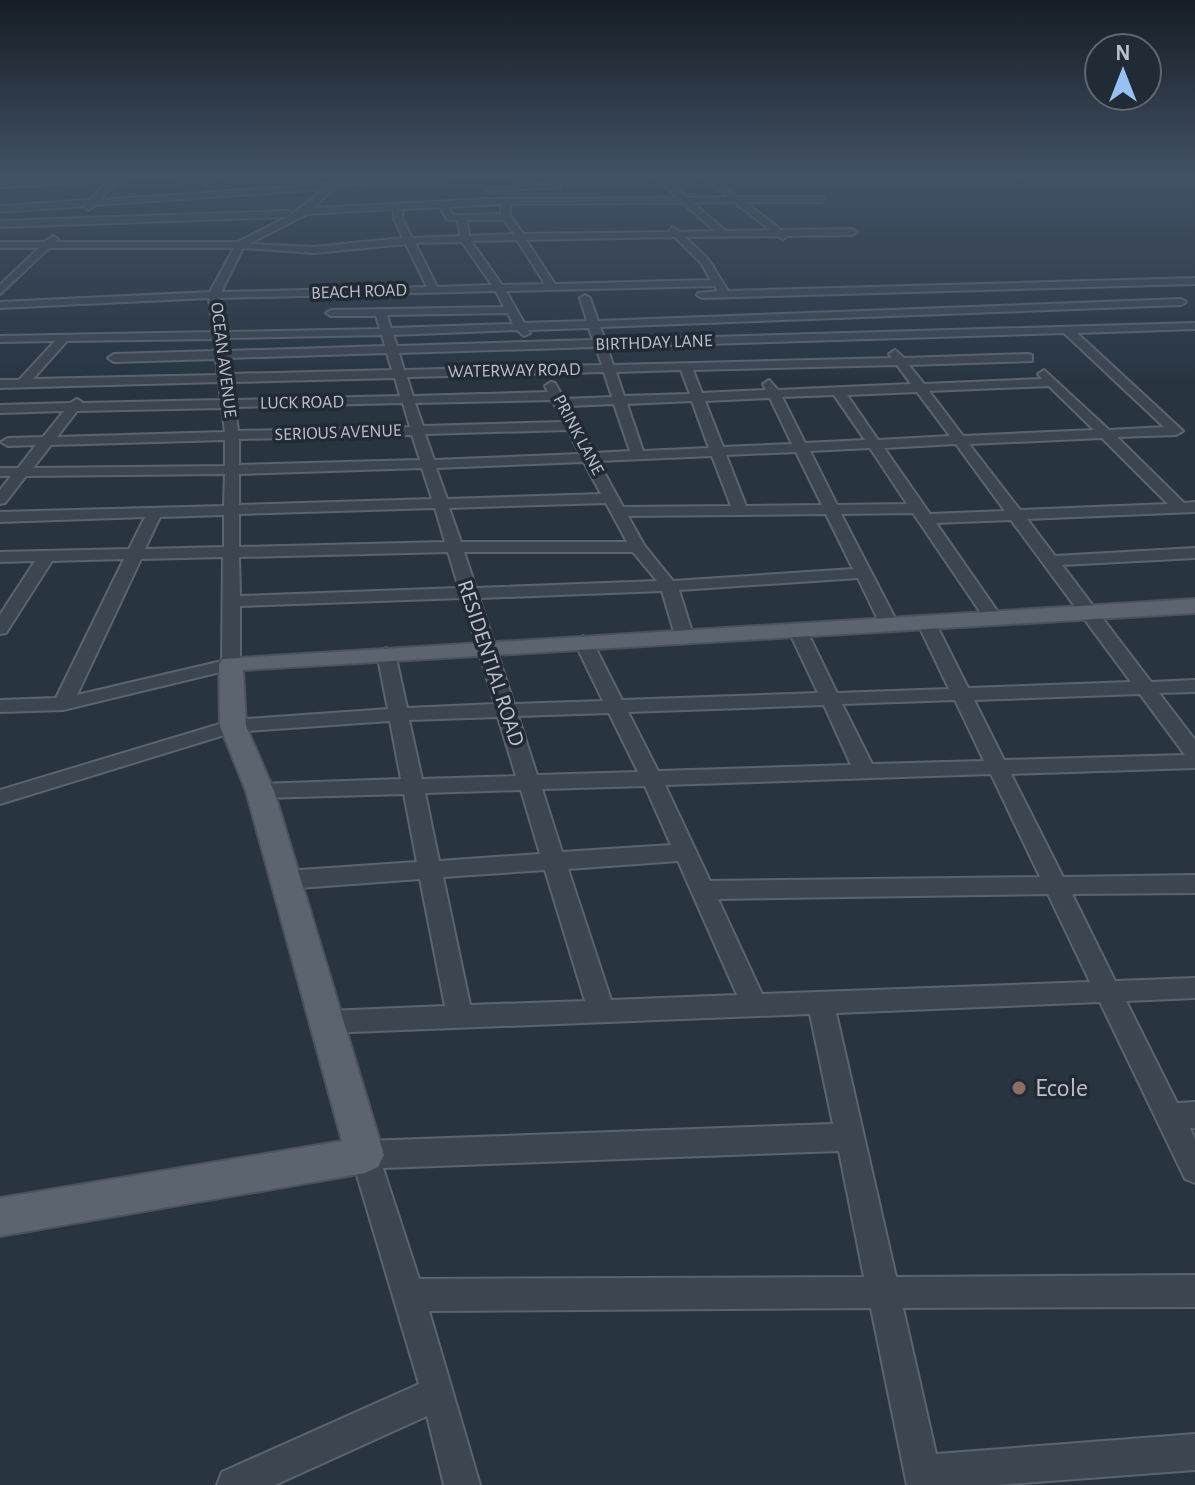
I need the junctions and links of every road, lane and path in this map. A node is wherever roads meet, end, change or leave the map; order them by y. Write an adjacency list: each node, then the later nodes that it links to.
1 (374, 244): 8 (street)
2 (411, 244): 15 (street)
3 (469, 244): 22 (street, PRINK LANE)
4 (524, 244): 13 (street)
5 (687, 244): 14 (street)
6 (0, 245): 7 (street)
7 (46, 245): 8 (street); 9 (street)
8 (240, 245): 20 (street, OCEAN AVENUE)
9 (21, 273): 10 (street); 16 (street)
10 (0, 274)
11 (836, 276): 17 (street)
12 (1195, 281): 17 (street)
13 (552, 287): 14 (street, BEACH ROAD); 22 (street, BEACH ROAD)
14 (721, 289): 19 (street); 21 (street); 30 (street)
15 (434, 290): 18 (street, BEACH ROAD); 22 (street, BEACH ROAD)
16 (0, 291)
17 (848, 292): 19 (street); 28 (street)
18 (340, 293): 20 (street, BEACH ROAD); 27 (street)
19 (765, 294): 29 (street)
20 (214, 295): 24 (street, BEACH ROAD); 38 (street, OCEAN AVENUE)
21 (585, 298): 22 (street); 31 (street)
22 (506, 299): 26 (street); 32 (street, PRINK LANE)
23 (1181, 302): 25 (street)
24 (0, 305)
25 (977, 309): 28 (street); 36 (street)
26 (380, 312): 27 (street); 35 (street, RESIDENTIAL ROAD)
27 (331, 313): 37 (street)
28 (864, 313): 29 (street); 39 (street)
29 (822, 314): 30 (street)
30 (736, 318): 31 (street); 42 (street)
31 (593, 322): 32 (street); 44 (street)
32 (519, 325): 35 (street); 45 (street, PRINK LANE)
33 (1195, 326): 34 (street, BIRTHDAY LANE)
34 (1067, 330): 36 (street, BIRTHDAY LANE); 73 (street)
35 (386, 332): 37 (street); 46 (street, RESIDENTIAL ROAD)
36 (1001, 332): 39 (street, BIRTHDAY LANE); 49 (street)
37 (323, 333): 38 (street)
38 (220, 335): 41 (street); 47 (street, OCEAN AVENUE)
39 (881, 336): 42 (street, BIRTHDAY LANE); 50 (street)
40 (64, 338): 41 (street); 43 (street); 60 (street)
41 (130, 338): 48 (street)
42 (747, 339): 44 (street, BIRTHDAY LANE); 51 (street)
43 (1, 340)
44 (601, 345): 45 (street, BIRTHDAY LANE); 53 (street)
45 (532, 348): 46 (street, BIRTHDAY LANE); 54 (street, PRINK LANE)
46 (392, 353): 47 (street, BIRTHDAY LANE); 55 (street, RESIDENTIAL ROAD)
47 (221, 356): 48 (street, BIRTHDAY LANE); 56 (street, OCEAN AVENUE)
48 (114, 358): 57 (street)
49 (1028, 358): 50 (street, WATERWAY ROAD); 58 (street)
50 (901, 362): 51 (street, WATERWAY ROAD); 61 (street)
51 (759, 365): 52 (street, WATERWAY ROAD); 63 (street)
52 (686, 367): 53 (street, WATERWAY ROAD); 64 (street)
53 (609, 369): 54 (street, WATERWAY ROAD); 67 (street)
54 (544, 371): 55 (street, WATERWAY ROAD); 65 (street, PRINK LANE)
55 (399, 374): 56 (street, WATERWAY ROAD); 66 (street, RESIDENTIAL ROAD)
56 (226, 379): 57 (street, WATERWAY ROAD); 68 (street, OCEAN AVENUE)
57 (95, 382): 60 (street, WATERWAY ROAD); 69 (street)
58 (1052, 382): 61 (street, LUCK ROAD); 73 (street)
59 (0, 384): 60 (street, WATERWAY ROAD)
60 (22, 384)
61 (920, 387): 62 (street, LUCK ROAD); 75 (street)
62 (838, 391): 63 (street, LUCK ROAD); 78 (street)
63 (774, 394): 64 (street, LUCK ROAD); 79 (street)
64 (698, 397): 67 (street, LUCK ROAD); 80 (street)
65 (558, 400): 66 (street, LUCK ROAD); 67 (street, LUCK ROAD); 71 (street, PRINK LANE)
66 (408, 401): 68 (street, LUCK ROAD); 72 (street, RESIDENTIAL ROAD)
67 (619, 401): 81 (street)
68 (230, 404): 69 (street, LUCK ROAD); 74 (street, OCEAN AVENUE)
69 (72, 408): 70 (street, LUCK ROAD); 77 (street)
70 (0, 409)
71 (572, 426): 72 (street, SERIOUS AVENUE); 82 (street, PRINK LANE)
72 (417, 431): 74 (street, SERIOUS AVENUE); 83 (street, RESIDENTIAL ROAD)
73 (1104, 433): 75 (street); 90 (street)
74 (232, 436): 77 (street, SERIOUS AVENUE); 84 (street, OCEAN AVENUE)
75 (959, 439): 78 (street); 96 (street)
76 (8, 442): 77 (street, SERIOUS AVENUE)
77 (46, 442): 86 (street)
78 (874, 442): 79 (street); 95 (street)
79 (800, 447): 80 (street); 91 (street)
80 (718, 452): 81 (street); 93 (street)
81 (638, 456): 82 (street)
82 (590, 459): 83 (street); 89 (street, PRINK LANE)
83 (428, 464): 84 (street); 88 (street, RESIDENTIAL ROAD)
84 (233, 470): 86 (street); 92 (street, OCEAN AVENUE)
85 (0, 472): 86 (street)
86 (23, 472): 87 (street)
87 (0, 500)
88 (441, 505): 89 (street); 92 (street); 98 (street, RESIDENTIAL ROAD)
89 (615, 505): 93 (street); 99 (street, PRINK LANE)
90 (1188, 508): 96 (street)
91 (834, 509): 93 (street); 95 (street); 106 (street)
92 (233, 510): 94 (street); 101 (street, OCEAN AVENUE)
93 (740, 511)
94 (155, 512): 97 (street); 102 (street)
95 (921, 514): 96 (street); 112 (street)
96 (1016, 516): 105 (street)
97 (0, 517)
98 (454, 547): 99 (street); 101 (street); 108 (street, RESIDENTIAL ROAD)
99 (637, 547): 107 (street, PRINK LANE)
100 (1195, 553): 105 (street)
101 (232, 554): 102 (street); 109 (street, OCEAN AVENUE)
102 (133, 556): 104 (street); 126 (street)
103 (0, 557): 104 (street)
104 (46, 557): 115 (street)
105 (1050, 561): 111 (street)
106 (863, 573): 107 (street); 114 (street)
107 (669, 586): 108 (street); 117 (street, PRINK LANE)
108 (469, 594): 109 (street); 119 (street, RESIDENTIAL ROAD)
109 (232, 601): 121 (street, OCEAN AVENUE)
110 (1194, 608): 111 (main road)
111 (1089, 613): 112 (main road); 123 (street)
112 (993, 618): 113 (main road)
113 (926, 622): 114 (main road); 124 (street)
114 (889, 624): 116 (main road)
115 (0, 629)
116 (797, 629): 117 (main road); 125 (street)
117 (684, 635): 118 (main road)
118 (583, 641): 119 (main road); 128 (street)
119 (486, 647): 120 (main road); 129 (street, RESIDENTIAL ROAD)
120 (386, 653): 121 (main road); 130 (street)
121 (231, 664): 126 (street); 131 (main road)
122 (1195, 686): 123 (street)
123 (1145, 687): 124 (street); 132 (street)
124 (961, 694): 125 (street); 134 (street)
125 (830, 699): 128 (street); 135 (street)
126 (63, 704): 127 (street)
127 (0, 706)
128 (615, 707): 129 (street); 136 (street)
129 (506, 711): 130 (street); 137 (street, RESIDENTIAL ROAD)
130 (398, 714): 131 (street); 138 (street)
131 (233, 726): 139 (main road); 140 (street)
132 (1195, 754)
133 (1195, 761): 134 (street)
134 (998, 768): 135 (street); 146 (street)
135 (865, 772): 136 (street)
136 (652, 779): 137 (street); 141 (street)
137 (530, 784): 138 (street); 142 (street, RESIDENTIAL ROAD)
138 (414, 787): 139 (street); 143 (street)
139 (260, 791): 144 (main road)
140 (0, 797)
141 (685, 852): 142 (street); 147 (street)
142 (555, 862): 143 (street); 152 (street, RESIDENTIAL ROAD)
143 (430, 871): 144 (street); 153 (street)
144 (285, 880): 154 (main road)
145 (1195, 884): 146 (street)
146 (1056, 886): 147 (street); 149 (street)
147 (702, 890): 151 (street)
148 (1195, 988): 149 (street)
149 (1107, 989): 150 (street); 155 (street)
150 (821, 1003): 151 (street); 156 (street)
151 (755, 1006): 152 (street)
152 (602, 1013): 153 (street)
153 (460, 1018): 154 (street)
154 (327, 1022): 157 (main road)
155 (1182, 1116): 158 (street)
156 (849, 1137): 157 (street); 161 (street)
157 (365, 1155): 159 (main road); 162 (street)
158 (1195, 1169)
159 (0, 1217)
160 (1195, 1291): 161 (street)
161 (883, 1294): 162 (street); 165 (street)
162 (406, 1295): 163 (street)
163 (438, 1393): 166 (street); 167 (street)
164 (1195, 1452): 165 (street)
165 (924, 1479)
166 (235, 1485)
167 (462, 1485)

